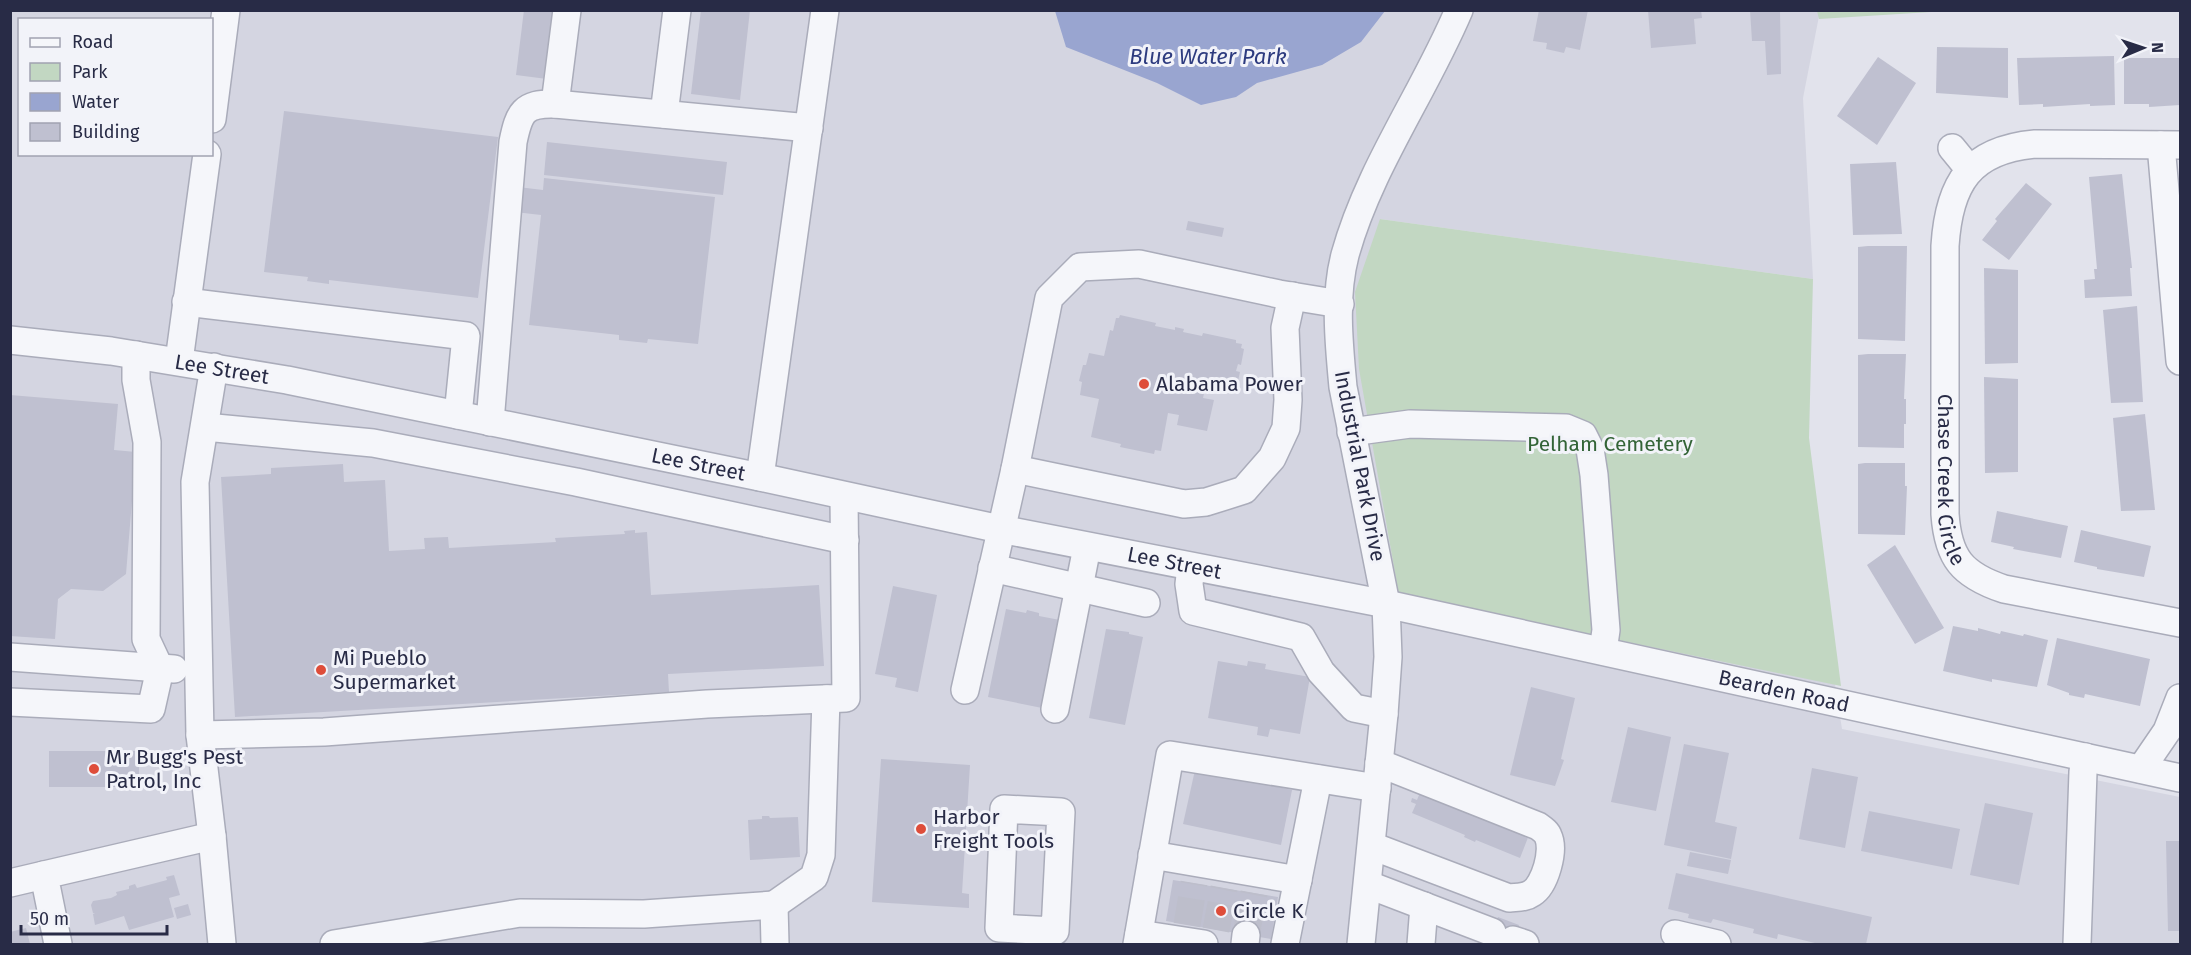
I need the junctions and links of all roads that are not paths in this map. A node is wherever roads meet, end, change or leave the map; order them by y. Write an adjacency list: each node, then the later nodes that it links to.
1 (226, 10): 7 (street)
2 (567, 10): 6 (street)
3 (677, 10): 8 (street)
4 (825, 10): 9 (street)
5 (1459, 10): 16 (street, Industrial Park Drive)
6 (555, 104): 8 (street); 23 (street)
7 (213, 111)
8 (664, 114): 9 (street)
9 (809, 128): 27 (street)
10 (2171, 145): 13 (street, Chase Creek Circle); 20 (street, Chase Creek Circle)
11 (1952, 148): 13 (street)
12 (207, 156): 15 (street)
13 (1970, 170): 37 (street, Chase Creek Circle)
14 (1292, 296): 16 (street); 26 (street); 26 (street)
15 (186, 302): 19 (street); 22 (street)
16 (1340, 304): 25 (street, Industrial Park Drive)
17 (10, 340): 18 (street, Lee Street)
18 (136, 355): 19 (street, Lee Street); 40 (street)
19 (178, 361): 21 (street, Lee Street)
20 (2181, 361)
21 (214, 367): 22 (street, Lee Street); 24 (street)
22 (458, 415): 23 (street, Lee Street)
23 (490, 422): 27 (street, Lee Street)
24 (204, 427): 30 (street); 41 (street)
25 (1351, 432): 36 (street, Industrial Park Drive); 38 (street)
26 (1015, 469): 29 (street)
27 (760, 477): 28 (street, Lee Street)
28 (844, 496): 29 (street, Lee Street); 30 (street)
29 (1000, 529): 31 (street, Lee Street); 33 (street)
30 (844, 540): 44 (street)
31 (1087, 546): 32 (street, Lee Street); 34 (street)
32 (1191, 567): 36 (street, Lee Street); 47 (street)
33 (992, 568): 34 (street); 42 (street)
34 (1078, 588): 35 (street); 46 (street)
35 (1146, 603)
36 (1386, 604): 38 (street, Bearden Road); 47 (street, Industrial Park Drive)
37 (2181, 623)
38 (1603, 651): 49 (street, Bearden Road)
39 (10, 657): 40 (street)
40 (160, 669): 41 (street); 45 (street)
41 (199, 669): 48 (street)
42 (965, 690)
43 (2181, 698): 50 (street)
44 (826, 699): 48 (street); 61 (street)
45 (10, 702)
46 (1054, 709)
47 (1384, 714): 51 (street, Industrial Park Drive)
48 (200, 735): 54 (street)
49 (2085, 757): 50 (street, Bearden Road); 76 (street)
50 (2141, 769): 53 (street, Bearden Road)
51 (1378, 776): 52 (street); 55 (street, Industrial Park Drive); 55 (street)
52 (1318, 778): 56 (street); 58 (street)
53 (2181, 778)
54 (212, 836): 57 (street); 69 (street)
55 (1372, 846): 60 (street, Industrial Park Drive)
56 (1152, 855): 58 (street); 67 (street)
57 (44, 875): 59 (street); 68 (street)
58 (1298, 879): 72 (street)
59 (10, 883)
60 (1369, 885): 62 (street); 73 (street, Industrial Park Drive)
61 (774, 905): 70 (street); 71 (street)
62 (1424, 906): 66 (street); 74 (street)
63 (1675, 934): 75 (street)
64 (1015, 936): 64 (street)
65 (1201, 937): 67 (street)
66 (1493, 937)
67 (1138, 939)
68 (58, 945)
69 (222, 945)
70 (334, 945)
71 (775, 945)
72 (1286, 945)
73 (1361, 945)
74 (1421, 945)
75 (1717, 945)
76 (2077, 945)

